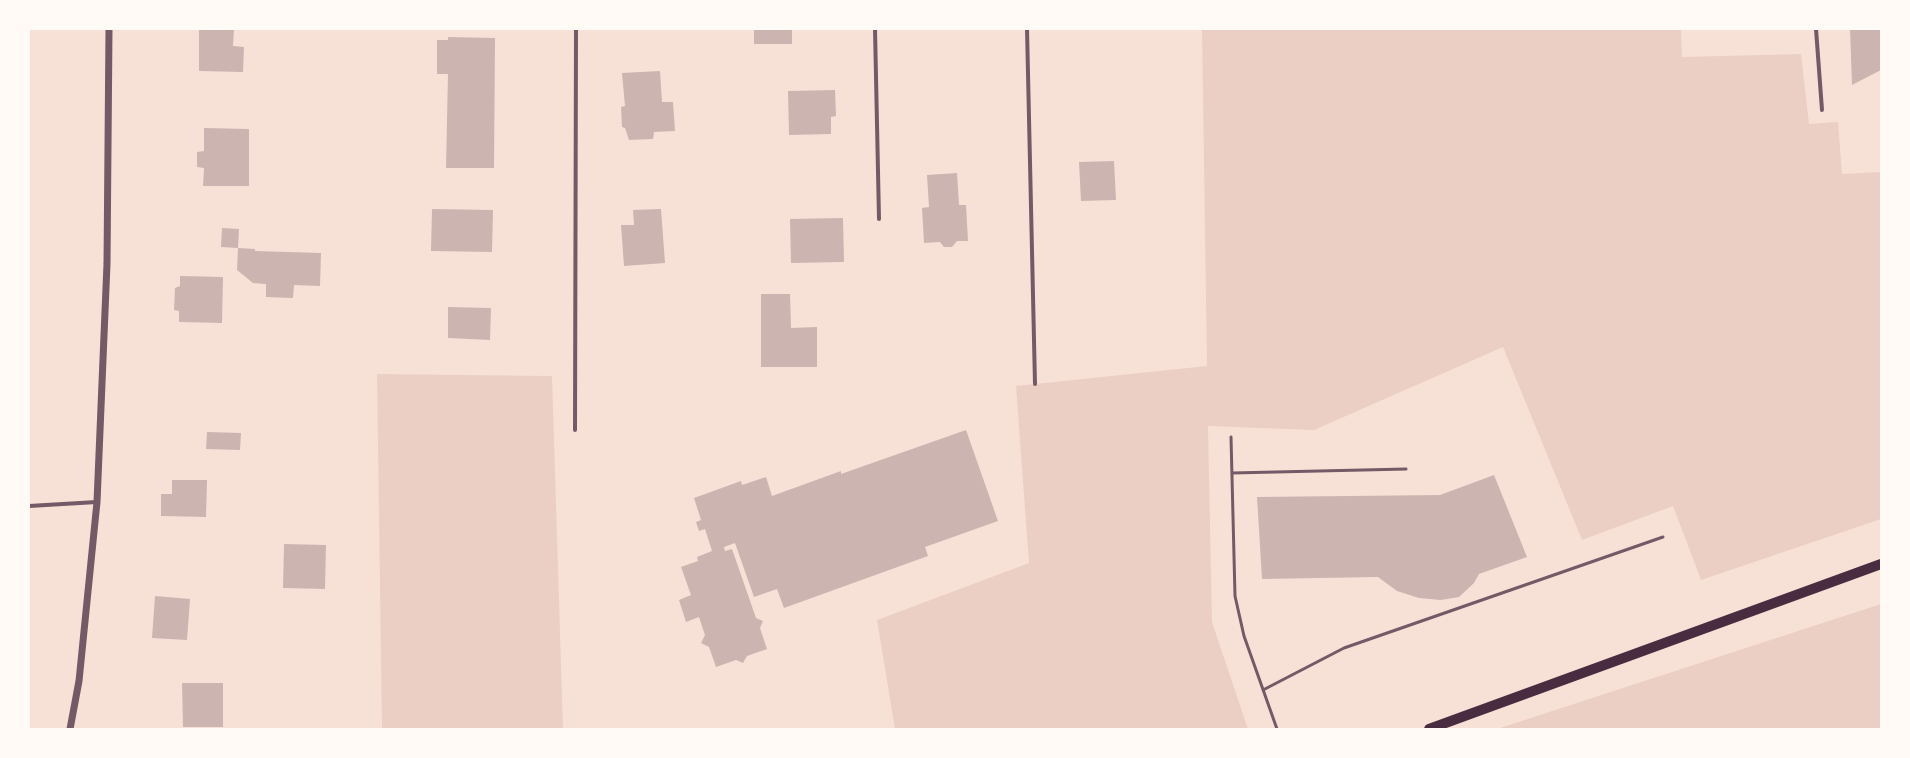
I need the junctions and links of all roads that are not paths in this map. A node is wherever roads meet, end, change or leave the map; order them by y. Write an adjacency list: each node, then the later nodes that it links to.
1 (109, 29): 13 (street)
2 (576, 29): 9 (street)
3 (875, 29): 7 (street)
4 (1027, 29): 8 (street)
5 (1816, 29): 6 (street)
6 (1822, 110)
7 (879, 219)
8 (1035, 384)
9 (575, 430)
10 (1230, 437): 12 (lane)
11 (1406, 469): 12 (lane)
12 (1232, 473): 17 (lane)
13 (97, 502): 14 (street); 18 (street)
14 (29, 506)
15 (1663, 537): 17 (lane)
16 (1881, 564): 20 (main road)
17 (1263, 690): 19 (lane)
18 (70, 729)
19 (1277, 729)
20 (1429, 729)

